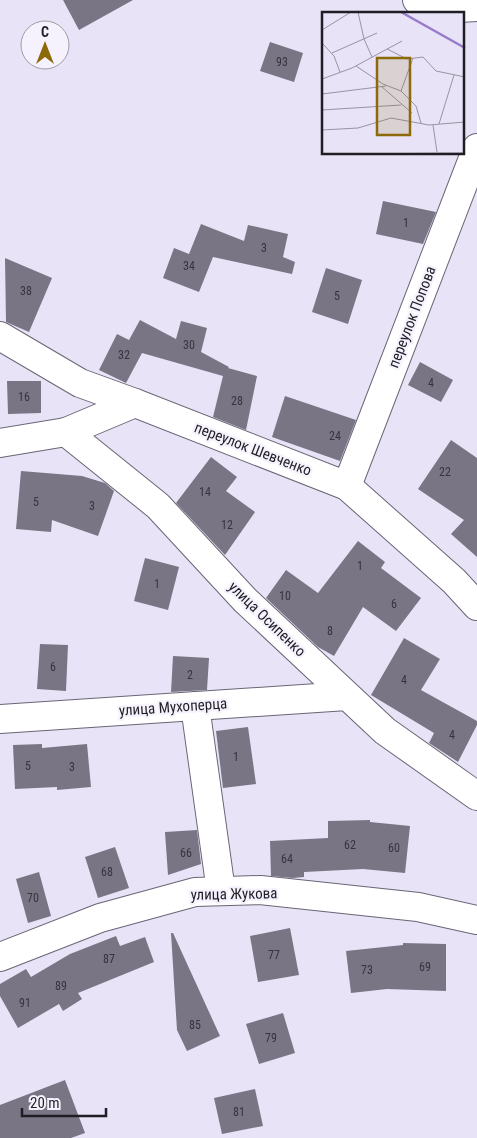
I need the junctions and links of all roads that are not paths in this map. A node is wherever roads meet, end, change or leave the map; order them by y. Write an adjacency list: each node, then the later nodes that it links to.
1 (417, 0): 2 (street)
2 (477, 7)
3 (477, 148): 8 (street, переулок Попова)
4 (0, 336): 5 (street, переулок Шевченко)
5 (136, 403): 6 (street); 8 (street, переулок Шевченко)
6 (66, 432): 7 (street); 10 (street, улица Осипенко)
7 (0, 443)
8 (348, 486): 9 (street, переулок Шевченко)
9 (477, 606)
10 (346, 696): 11 (street, улица Мухоперца); 13 (street, улица Осипенко)
11 (195, 706): 12 (street, улица Мухоперца); 14 (street)
12 (0, 719)
13 (477, 796)
14 (221, 891): 15 (street, улица Жукова); 16 (street, улица Жукова)
15 (477, 920)
16 (0, 957)

